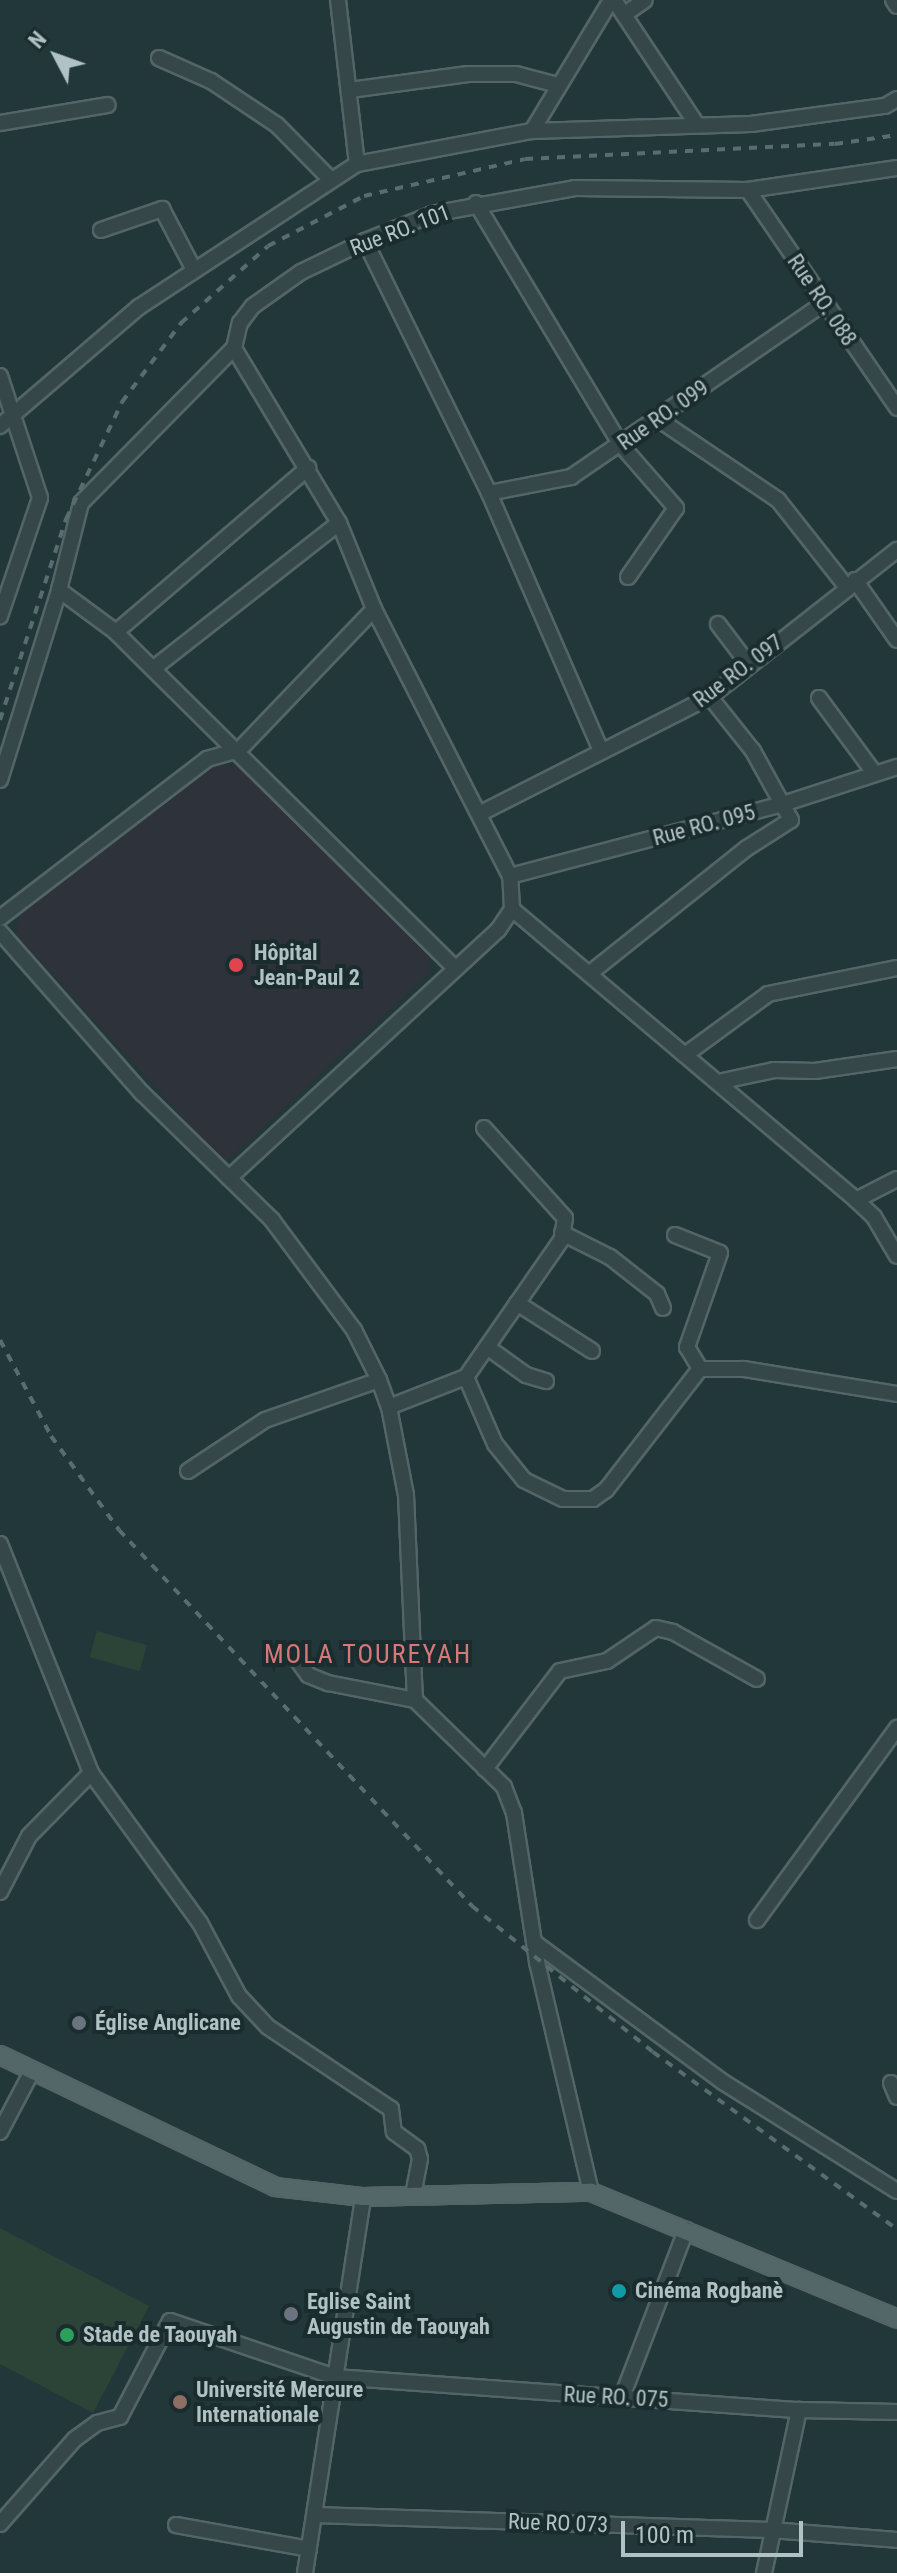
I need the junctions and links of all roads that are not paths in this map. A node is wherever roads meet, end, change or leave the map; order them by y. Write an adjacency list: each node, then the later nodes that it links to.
1 (338, 0): 9 (street)
2 (613, 0): 6 (street); 8 (street)
3 (645, 0): 6 (street)
4 (893, 0): 5 (street)
5 (897, 6)
6 (625, 14): 12 (street)
7 (159, 58): 17 (street)
8 (558, 85): 9 (street); 14 (street)
9 (350, 90): 15 (street)
10 (897, 99): 12 (street)
11 (107, 105): 13 (street)
12 (695, 122): 14 (street)
13 (0, 123)
14 (532, 131): 15 (street)
15 (357, 164): 17 (street)
16 (897, 168): 18 (street, Rue RO. 101)
17 (329, 178): 22 (street)
18 (748, 190): 19 (street, Rue RO. 101); 23 (street, Rue RO. 088)
19 (476, 203): 21 (street, Rue RO. 101); 29 (street)
20 (101, 230): 22 (street)
21 (365, 241): 24 (street, Rue RO. 101); 31 (street)
22 (194, 270): 28 (street)
23 (823, 304): 26 (street, Rue RO. 088); 27 (street, Rue RO. 099)
24 (234, 348): 30 (street); 36 (street, Rue RO. 101)
25 (0, 376): 28 (street)
26 (897, 408)
27 (658, 419): 29 (street, Rue RO. 099); 35 (street)
28 (6, 422): 38 (street)
29 (621, 445): 31 (street, Rue RO. 099); 34 (street)
30 (308, 468): 32 (street); 40 (street)
31 (489, 493): 47 (street)
32 (339, 523): 37 (street); 43 (street)
33 (897, 550): 35 (street, Rue RO. 097)
34 (628, 577)
35 (850, 583): 41 (street); 42 (street, Rue RO. 097)
36 (59, 590): 40 (street); 50 (street, Rue RO. 101)
37 (374, 609): 46 (street); 52 (street)
38 (0, 616)
39 (718, 624): 42 (street)
40 (116, 632): 43 (street)
41 (897, 640)
42 (749, 665): 44 (street, Rue RO. 097)
43 (154, 668): 46 (street)
44 (710, 697): 47 (street, Rue RO. 097); 51 (street)
45 (819, 698): 49 (street)
46 (239, 750): 55 (street); 57 (street)
47 (601, 751): 52 (street, Rue RO. 097)
48 (897, 767): 49 (street, Rue RO. 095)
49 (875, 774): 51 (street, Rue RO. 095)
50 (0, 780)
51 (783, 804): 53 (street, Rue RO. 095); 59 (street)
52 (479, 814): 53 (street)
53 (510, 876): 54 (street)
54 (512, 909): 57 (street); 59 (street)
55 (0, 918)
56 (0, 932): 64 (street)
57 (454, 967): 64 (street)
58 (897, 968): 60 (street)
59 (589, 974): 60 (street)
60 (685, 1055): 62 (street)
61 (897, 1059): 62 (street)
62 (718, 1082): 66 (street)
63 (484, 1128): 67 (street)
64 (229, 1178): 76 (street)
65 (897, 1179): 66 (street)
66 (856, 1200): 69 (street)
67 (562, 1233): 70 (street); 71 (street)
68 (675, 1235): 74 (street)
69 (897, 1256)
70 (517, 1303): 72 (street); 73 (street)
71 (663, 1308)
72 (487, 1347): 75 (street); 77 (street)
73 (592, 1351)
74 (700, 1369): 75 (street); 78 (street)
75 (466, 1377): 79 (street)
76 (379, 1380): 79 (street); 80 (street)
77 (546, 1381)
78 (897, 1394)
79 (389, 1407): 84 (street)
80 (188, 1471)
81 (0, 1544): 87 (street)
82 (293, 1654): 84 (street)
83 (757, 1679): 86 (street)
84 (415, 1700): 86 (street)
85 (897, 1728): 89 (street)
86 (485, 1769): 90 (street)
87 (91, 1773): 88 (street); 96 (street)
88 (0, 1892)
89 (757, 1920)
90 (535, 1943): 94 (street); 95 (street)
91 (0, 2055): 92 (main road)
92 (32, 2071): 93 (street); 97 (main road)
93 (0, 2132)
94 (897, 2191)
95 (591, 2192): 96 (main road); 98 (main road)
96 (413, 2196): 97 (main road)
97 (363, 2197): 100 (street)
98 (686, 2230): 99 (main road); 101 (street)
99 (897, 2319)
100 (335, 2377): 101 (street, Rue RO. 075); 104 (street); 105 (street, Rue RO. 075)
101 (622, 2397): 102 (street, Rue RO. 075)
102 (799, 2410): 103 (street, Rue RO. 075); 107 (street)
103 (897, 2412)
104 (315, 2515): 107 (street, Rue RO 073); 109 (street)
105 (0, 2524)
106 (176, 2525): 109 (street)
107 (771, 2530): 108 (street, Rue RO 073); 111 (street)
108 (897, 2540)
109 (309, 2549): 110 (street)
110 (305, 2573)
111 (764, 2573)

